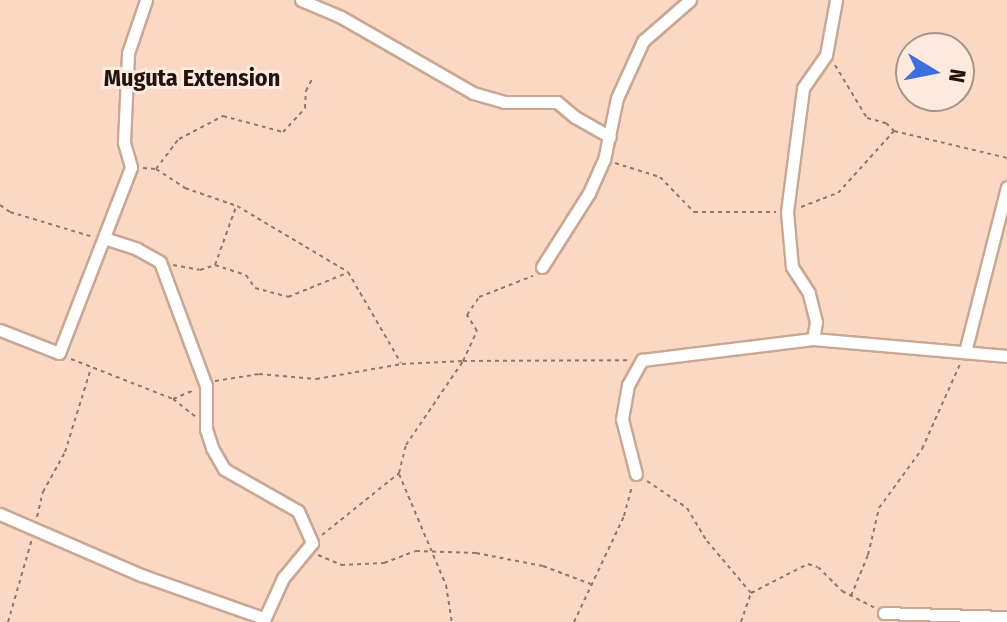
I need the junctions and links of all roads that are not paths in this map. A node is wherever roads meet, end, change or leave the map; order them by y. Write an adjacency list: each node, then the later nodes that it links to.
1 (146, 0): 7 (street)
2 (301, 0): 5 (street)
3 (690, 0): 5 (street)
4 (836, 0): 10 (street)
5 (610, 137): 8 (street)
6 (1007, 187): 11 (street)
7 (103, 240): 9 (street); 17 (street)
8 (542, 267)
9 (0, 330)
10 (813, 339): 11 (street); 13 (street)
11 (965, 352): 12 (street)
12 (1007, 356)
13 (636, 474)
14 (0, 514): 17 (street)
15 (884, 613): 16 (street)
16 (1007, 617)
17 (263, 620)

